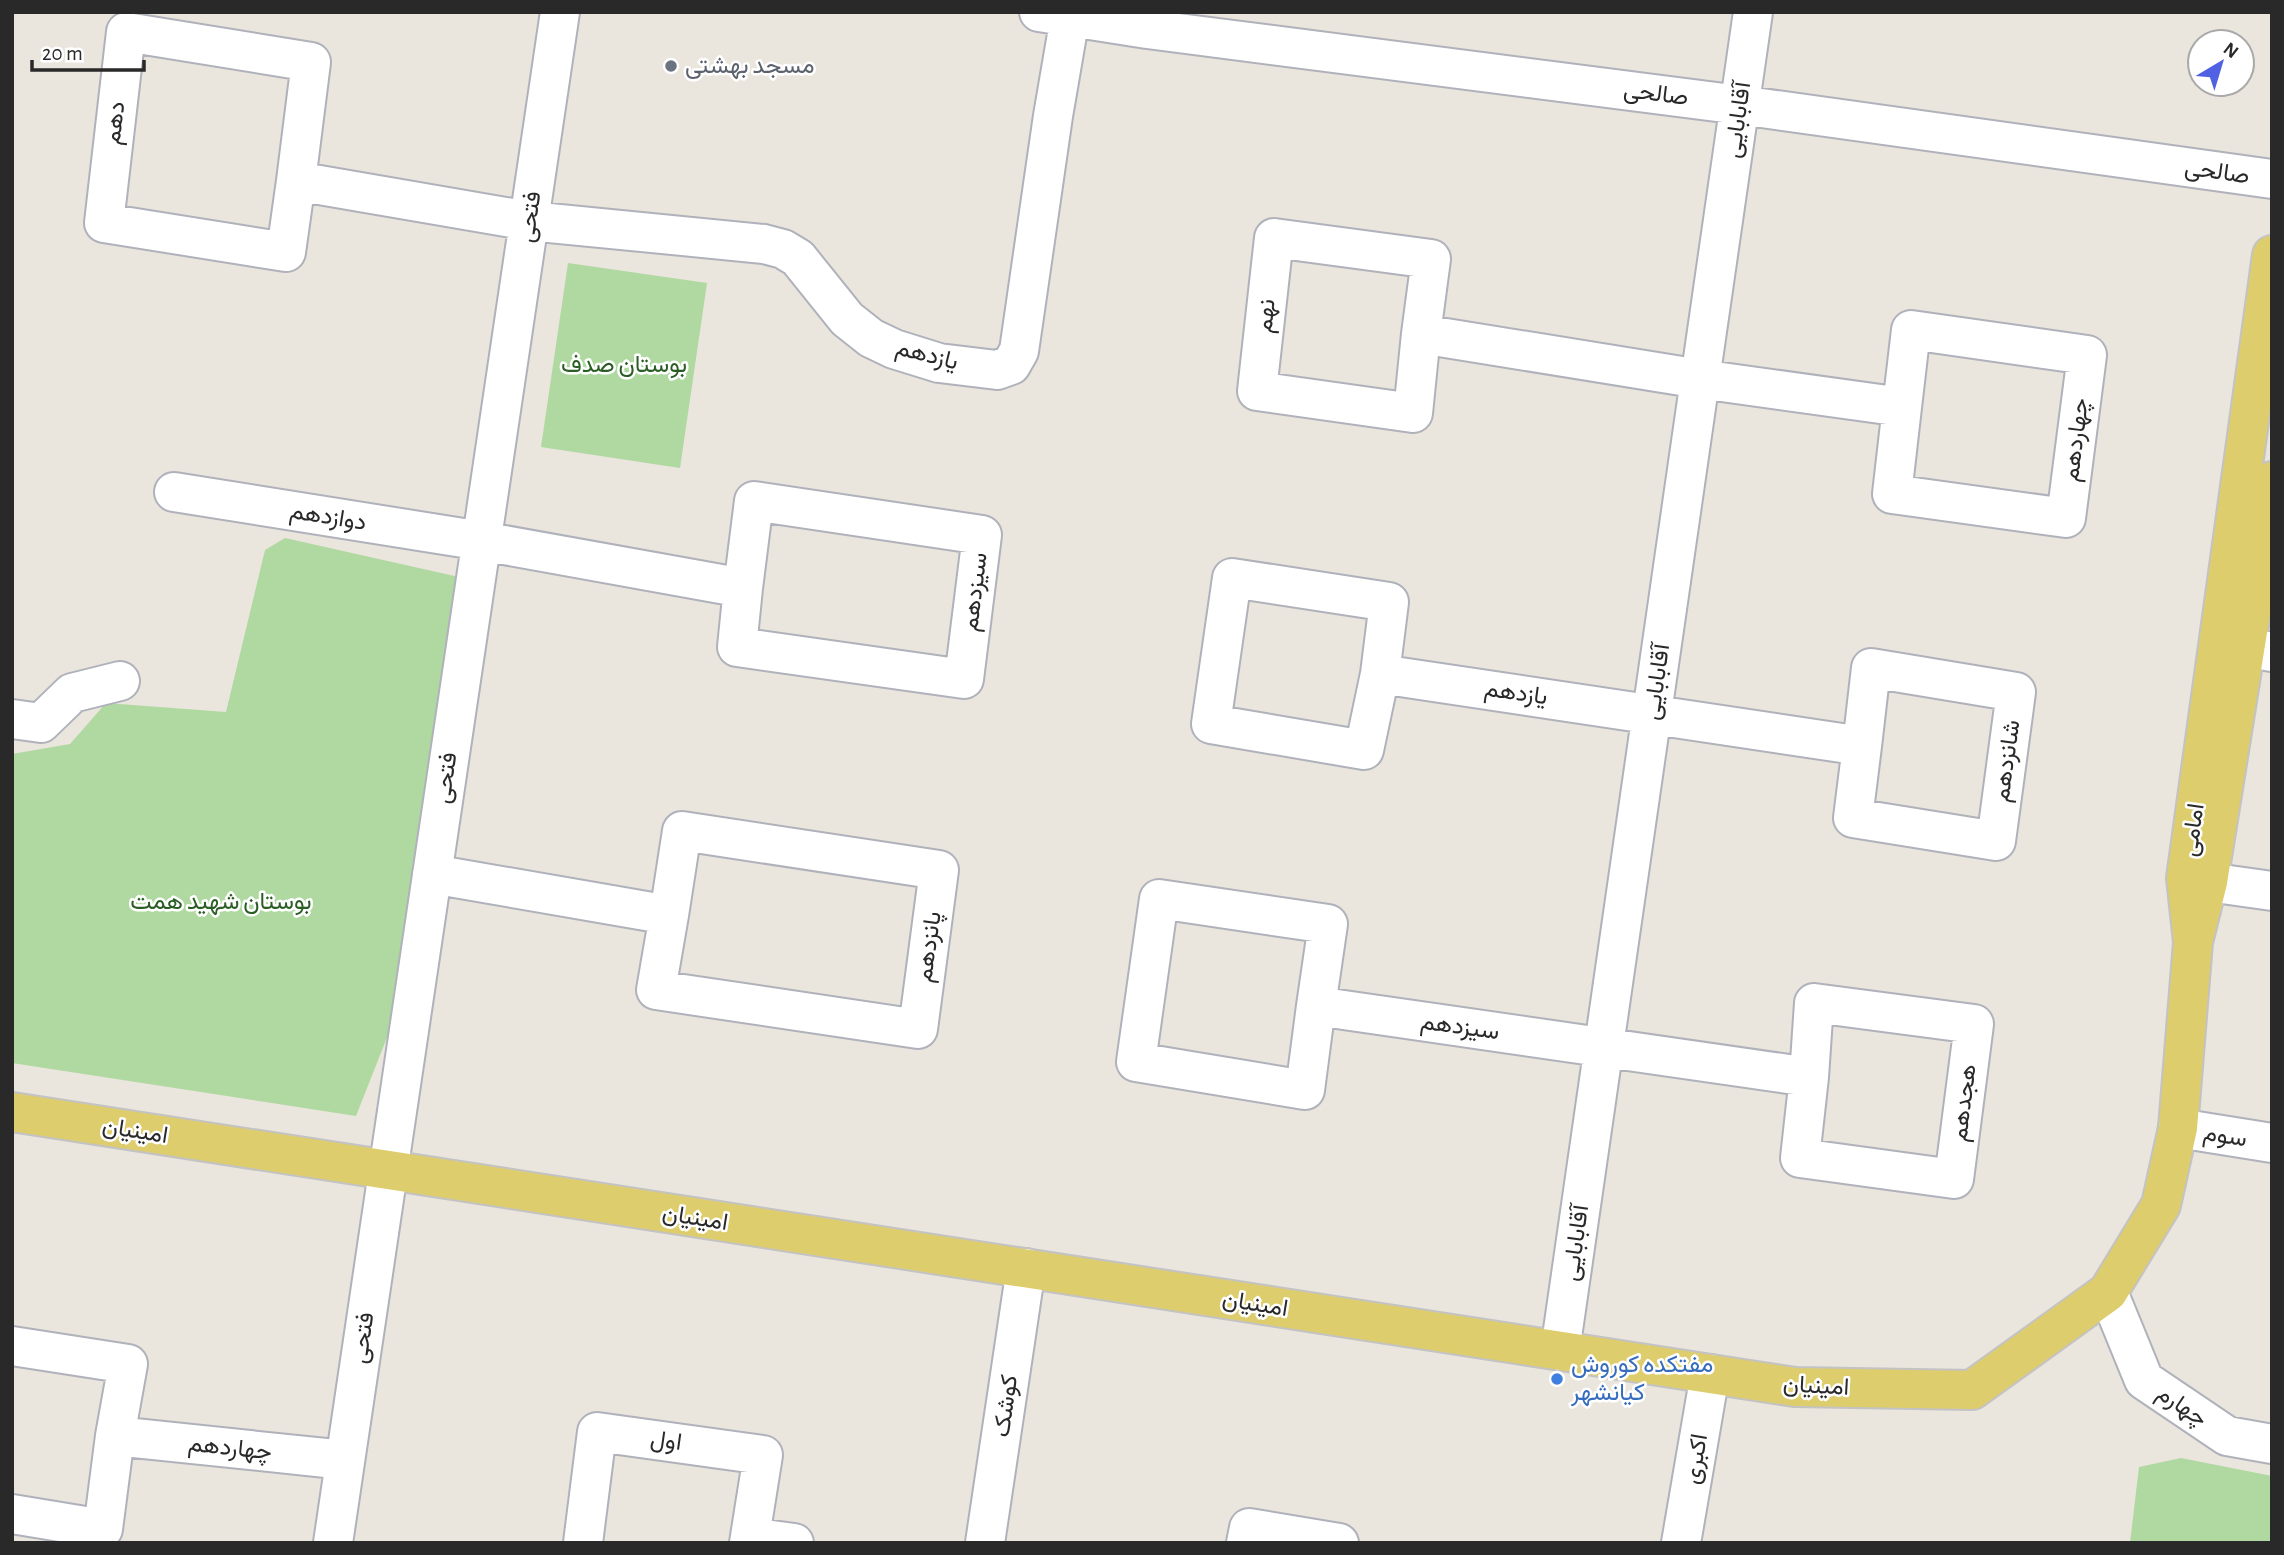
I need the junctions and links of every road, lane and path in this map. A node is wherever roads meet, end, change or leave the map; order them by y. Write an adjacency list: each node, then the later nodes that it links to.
1 (560, 12): 8 (street, فتحی)
2 (1753, 12): 5 (street, آقابابایی)
3 (1055, 15): 4 (street, صالحی); 8 (street, یازدهم)
4 (1148, 20): 5 (street, صالحی)
5 (1740, 105): 6 (street, صالحی); 11 (street, آقابابایی)
6 (2272, 179)
7 (296, 181): 7 (street, دهم); 8 (street)
8 (529, 221): 15 (street, فتحی)
9 (2272, 255): 27 (main road, امامی)
10 (1421, 334): 10 (street, نهم); 11 (street)
11 (1700, 379): 12 (street); 20 (street, آقابابایی)
12 (1902, 407): 12 (street, چهاردهم)
13 (2272, 481): 17 (main road, امامی)
14 (174, 492): 15 (street, دوازدهم)
15 (482, 541): 16 (street); 23 (street, فتحی)
16 (743, 588): 16 (street, سیزدهم)
17 (2258, 650): 24 (main road, امامی)
18 (1380, 674): 18 (street); 20 (street, یازدهم)
19 (120, 681): 21 (street)
20 (1652, 713): 22 (street); 29 (street, آقابابایی)
21 (12, 719)
22 (1862, 746): 22 (street, شانزدهم)
23 (432, 874): 26 (street); 34 (street, فتحی)
24 (2208, 882): 25 (street); 27 (main road, امامی)
25 (2272, 891)
26 (669, 915): 26 (street, پانزدهم)
27 (2193, 942): 32 (main road, امینیان)
28 (1316, 1006): 28 (street); 29 (street, سیزدهم)
29 (1604, 1047): 30 (street); 38 (street, آقابابایی)
30 (1808, 1077): 30 (street, هجدهم)
31 (12, 1112): 34 (main road, امینیان)
32 (2178, 1128): 33 (street, سوم); 36 (main road, امینیان)
33 (2272, 1143)
34 (388, 1171): 35 (main road, امینیان); 42 (street, فتحی)
35 (1026, 1268): 38 (main road, امینیان); 48 (street, کوشک)
36 (2108, 1292): 39 (main road, امینیان); 41 (street, چهارم)
37 (12, 1346): 40 (street)
38 (1560, 1351): 39 (main road, امینیان)
39 (1710, 1374): 51 (street, اکبری)
40 (115, 1436): 42 (street, چهاردهم); 43 (street)
41 (2272, 1444)
42 (345, 1460): 45 (street, فتحی)
43 (12, 1514)
44 (749, 1540): 46 (street, اول); 47 (street, اول)
45 (333, 1543)
46 (583, 1543)
47 (794, 1543)
48 (985, 1543)
49 (1246, 1543): 50 (street)
50 (1339, 1543)
51 (1681, 1543)

